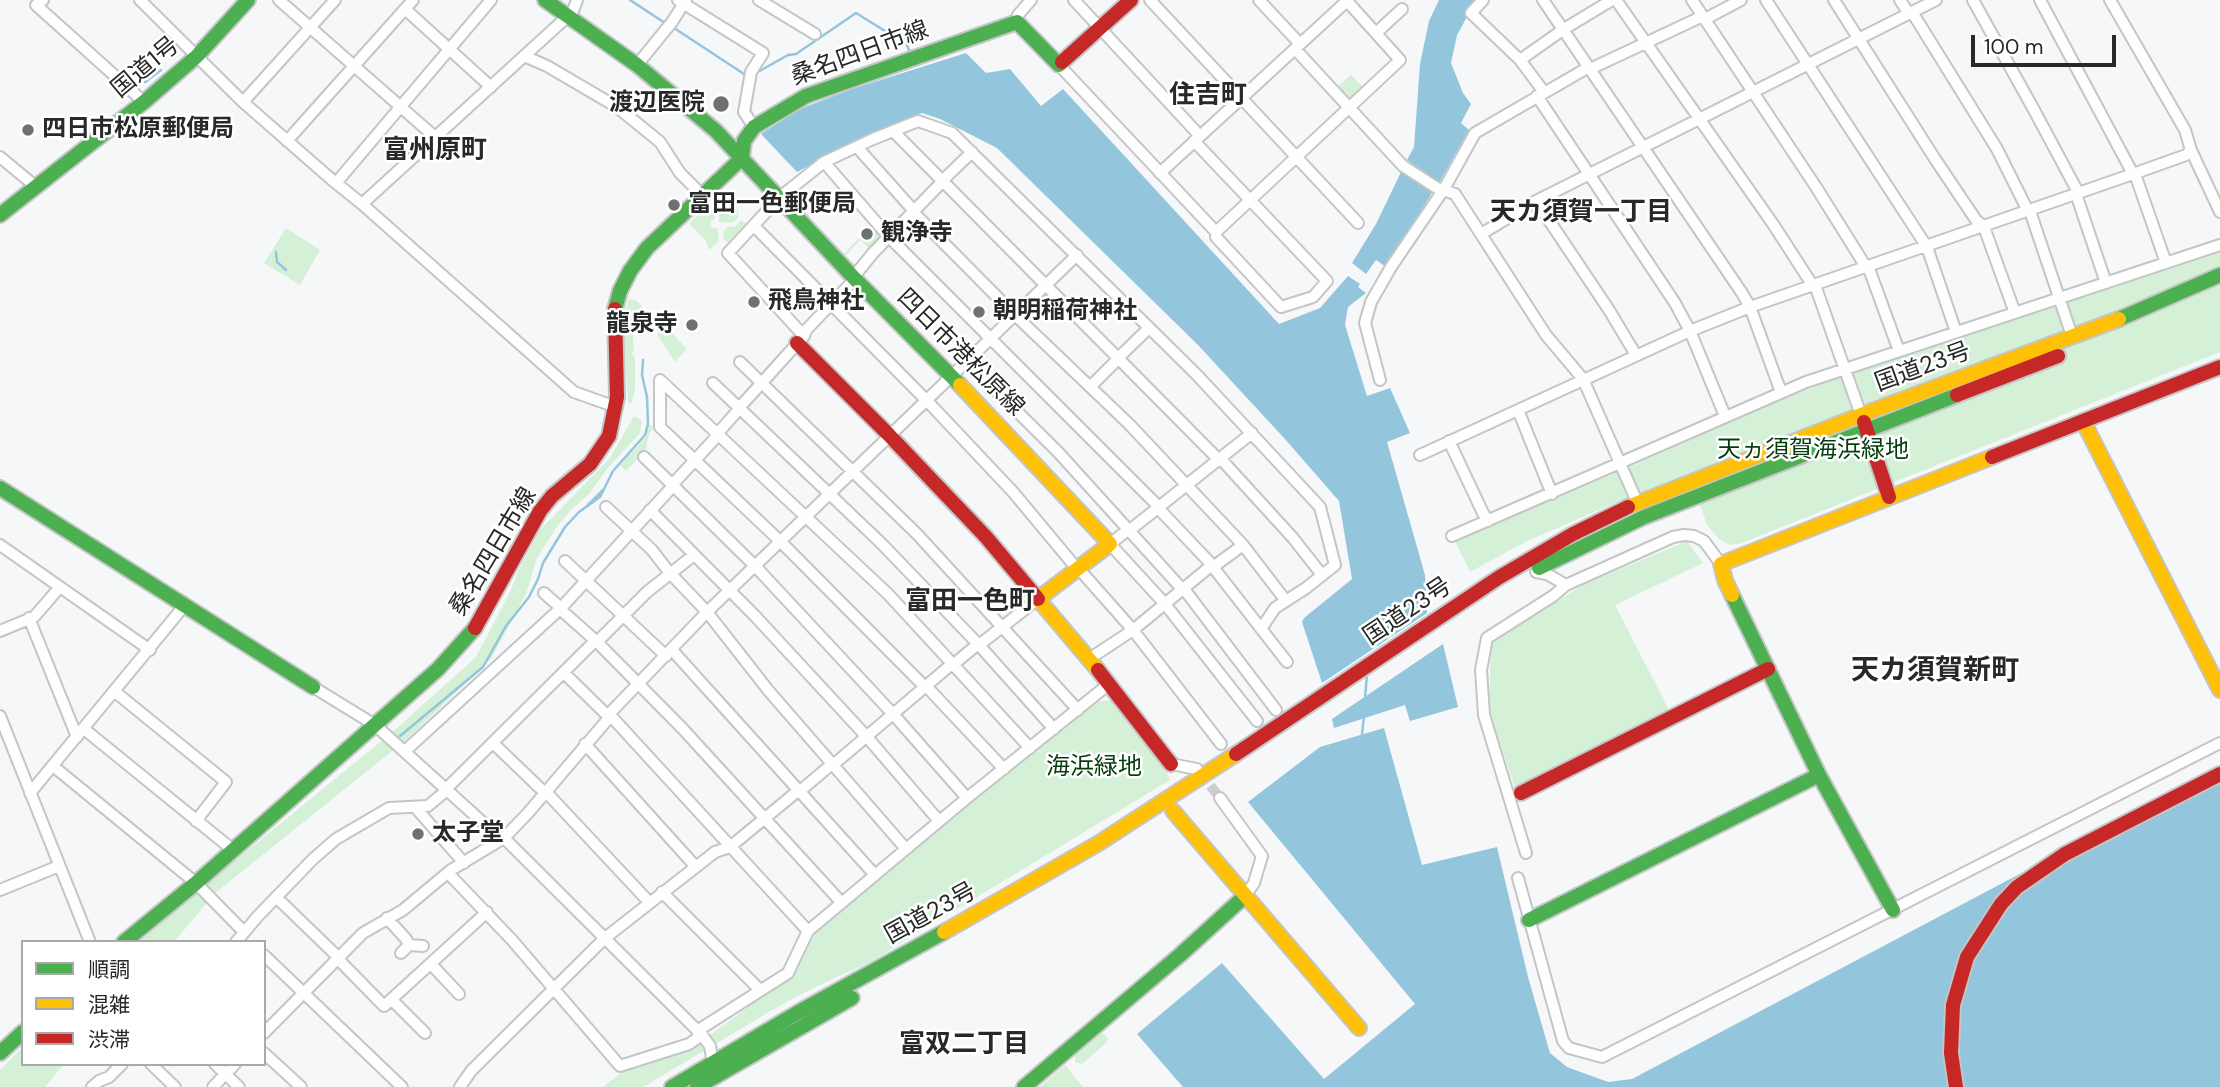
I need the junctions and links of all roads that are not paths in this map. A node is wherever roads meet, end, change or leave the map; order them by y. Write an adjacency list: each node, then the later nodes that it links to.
1 (248, 0): 45 (main road, 国道1号)
2 (279, 0): 36 (street)
3 (335, 0): 36 (street)
4 (414, 0): 30 (street)
5 (491, 0): 44 (street)
6 (545, 0): 33 (main road, 四日市港松原線)
7 (577, 0): 33 (street)
8 (759, 0): 40 (street)
9 (1031, 0): 35 (street)
10 (1074, 0): 37 (street)
11 (1131, 0): 37 (main road)
12 (1150, 0): 56 (street)
13 (1259, 0): 43 (street)
14 (1348, 0): 39 (street); 43 (street)
15 (1483, 0): 47 (street)
16 (1542, 0): 38 (street)
17 (1614, 0): 38 (street); 42 (street)
18 (1692, 0): 34 (street)
19 (1741, 0): 34 (street)
20 (1766, 0): 48 (street)
21 (1834, 0): 41 (street)
22 (1900, 0): 32 (street)
23 (1936, 0): 32 (street)
24 (1973, 0): 82 (street)
25 (2040, 0): 77 (street)
26 (2110, 0): 69 (street)
27 (682, 1): 49 (street); 62 (street)
28 (36, 2): 57 (street)
29 (147, 2): 45 (street)
30 (405, 9): 44 (street); 51 (street)
31 (1402, 9): 39 (street)
32 (1910, 13): 41 (street); 88 (street)
33 (568, 16): 46 (street); 49 (main road, 四日市港松原線)
34 (1704, 17): 42 (street); 54 (street)
35 (1017, 22): 50 (main road); 62 (main road, 桑名四日市線)
36 (310, 28): 51 (street); 58 (street)
37 (1100, 28): 50 (main road); 65 (street)
38 (1564, 29): 47 (street); 52 (street)
39 (1376, 33): 59 (street)
40 (815, 34)
41 (1857, 39): 48 (street); 94 (street)
42 (1646, 41): 52 (street); 61 (street)
43 (1297, 47): 56 (street); 59 (street)
44 (449, 50): 53 (street); 60 (street)
45 (197, 56): 57 (main road, 国道1号); 58 (street)
46 (524, 56): 53 (street); 83 (street)
47 (1520, 60): 55 (street)
48 (1808, 64): 54 (street); 99 (street)
49 (637, 65): 73 (main road, 四日市港松原線)
50 (1059, 65): 75 (street)
51 (354, 66): 60 (street); 66 (street)
52 (1589, 68): 55 (street); 67 (street)
53 (491, 87): 64 (street)
54 (1753, 92): 61 (street); 102 (street)
55 (1541, 94): 76 (street); 81 (street)
56 (1241, 99): 65 (street); 72 (street)
57 (144, 102): 80 (main road, 国道1号)
58 (243, 102): 66 (street)
59 (1349, 107): 72 (street); 81 (street)
60 (400, 109): 64 (street); 79 (street)
61 (1698, 118): 67 (street); 107 (street)
62 (754, 127): 73 (main road, 桑名四日市線)
63 (894, 131): 68 (street); 70 (street); 78 (street)
64 (435, 137): 87 (street)
65 (1197, 138): 75 (street); 85 (street)
66 (287, 141): 79 (street)
67 (1643, 146): 76 (street); 111 (street)
68 (857, 147): 74 (street); 89 (street)
69 (2191, 150): 77 (street); 90 (street)
70 (972, 152): 78 (street); 100 (street)
71 (0, 157): 80 (street)
72 (1296, 157): 85 (street); 92 (street)
73 (744, 160): 83 (main road, 桑名四日市線); 84 (main road, 四日市港松原線)
74 (824, 162): 84 (street); 97 (street)
75 (1160, 173): 95 (street)
76 (1590, 173): 86 (street); 115 (street)
77 (2134, 174): 82 (street); 101 (street)
78 (942, 181): 89 (street); 106 (street)
79 (336, 183): 87 (street)
80 (35, 186): 91 (main road, 国道1号)
81 (1440, 189): 96 (street); 129 (street)
82 (2078, 194): 88 (street); 105 (street)
83 (703, 196): 135 (main road, 桑名四日市線)
84 (778, 197): 93 (street); 104 (main road, 四日市港松原線)
85 (1250, 200): 95 (street); 95 (street)
86 (1536, 201): 96 (street); 121 (street)
87 (362, 204): 135 (street)
88 (2029, 211): 94 (street); 109 (street)
89 (914, 212): 97 (street); 113 (street)
90 (2220, 212)
91 (0, 215)
92 (1358, 223)
93 (754, 226): 110 (street); 119 (street)
94 (1984, 227): 99 (street); 112 (street)
95 (1216, 232)
96 (1481, 234): 128 (street)
97 (889, 237): 104 (street); 118 (street)
98 (2220, 245): 101 (street)
99 (1927, 247): 102 (street); 116 (street)
100 (1077, 255): 106 (street); 114 (street)
101 (2166, 263): 105 (street)
102 (1867, 266): 107 (street); 120 (street)
103 (2220, 275): 117 (main road, 国道23号)
104 (855, 279): 110 (street); 127 (main road, 四日市港松原線)
105 (2106, 283): 109 (street)
106 (1046, 286): 113 (street); 122 (street)
107 (1814, 286): 111 (street); 126 (street)
108 (2220, 286): 141 (main road, 国道23号)
109 (2059, 299): 112 (street); 117 (street)
110 (830, 305): 119 (street); 134 (street)
111 (1750, 307): 115 (street); 133 (street)
112 (2015, 313): 116 (street)
113 (1016, 316): 118 (street); 132 (street)
114 (1149, 328): 122 (street); 142 (street)
115 (1690, 331): 121 (street); 139 (street)
116 (1956, 332): 120 (street)
117 (2072, 336): 138 (main road, 国道23号)
118 (991, 339): 124 (street); 160 (street)
119 (800, 340): 130 (street); 144 (main road)
120 (1899, 351): 126 (street)
121 (1636, 355): 128 (street)
122 (1118, 358): 132 (street); 149 (street)
123 (740, 362): 130 (street)
124 (967, 362): 127 (street); 165 (street)
125 (2220, 367): 140 (main road)
126 (1845, 369): 133 (street); 138 (street)
127 (952, 376): 134 (street); 169 (main road, 四日市港松原線)
128 (1583, 379): 137 (street); 150 (street)
129 (1381, 380)
130 (762, 382): 136 (street); 151 (street)
131 (713, 383): 136 (street)
132 (1090, 387): 153 (street)
133 (1781, 392): 139 (street)
134 (927, 401): 144 (street); 177 (street)
135 (616, 407): 222 (main road, 桑名四日市線)
136 (740, 408): 143 (street); 155 (street)
137 (1518, 410): 145 (street); 156 (street)
138 (1861, 415): 141 (main road); 158 (main road, 国道23号)
139 (1725, 416): 150 (street)
140 (2083, 421): 157 (main road); 213 (main road)
141 (1867, 430): 157 (main road); 163 (main road, 国道23号)
142 (1252, 433): 149 (street); 180 (street)
143 (718, 434): 148 (street); 148 (street); 162 (street)
144 (889, 435): 151 (street); 187 (main road)
145 (1449, 441): 146 (street); 164 (street)
146 (1420, 455)
147 (644, 457): 152 (street)
148 (695, 459): 152 (street); 168 (street)
149 (1219, 459): 153 (street); 180 (street)
150 (1620, 465): 156 (street); 158 (street)
151 (853, 470): 155 (street); 196 (street)
152 (673, 485): 161 (street); 175 (street)
153 (1187, 485): 160 (street); 171 (street)
154 (0, 488): 190 (main road)
155 (828, 494): 162 (street); 201 (street)
156 (1552, 494): 164 (street)
157 (1889, 497): 174 (main road)
158 (1637, 503): 163 (street); 194 (main road, 国道23号)
159 (606, 507): 166 (street)
160 (1158, 507): 165 (street); 176 (street)
161 (650, 510): 166 (street); 172 (street)
162 (804, 517): 168 (street); 206 (street)
163 (1644, 517): 178 (main road, 国道23号)
164 (1488, 521): 167 (street)
165 (1130, 530): 169 (street); 184 (street)
166 (631, 531): 179 (street); 181 (street)
167 (1452, 536)
168 (780, 541): 175 (street); 212 (street)
169 (1110, 544): 177 (main road); 189 (street)
170 (0, 545): 183 (street)
171 (1242, 545): 176 (street); 188 (street)
172 (694, 555): 179 (street); 185 (street)
173 (565, 561): 181 (street)
174 (1721, 564): 182 (street); 207 (main road)
175 (755, 566): 185 (street); 217 (street)
176 (1213, 566): 184 (street); 197 (street)
177 (1079, 569): 187 (main road); 198 (street)
178 (1532, 571): 182 (street); 194 (main road, 国道23号)
179 (671, 574): 192 (street); 193 (street)
180 (1322, 575): 188 (street)
181 (586, 580): 191 (street); 193 (street)
182 (1566, 584): 255 (street)
183 (60, 587): 195 (street); 202 (street)
184 (1183, 589): 189 (street); 215 (street)
185 (730, 590): 192 (street); 225 (street)
186 (544, 593): 191 (street)
187 (1038, 599): 196 (street); 204 (main road)
188 (1286, 601): 197 (street)
189 (1165, 604): 198 (street); 221 (street)
190 (184, 606): 202 (street); 211 (main road)
191 (560, 608): 200 (street); 231 (street)
192 (707, 612): 203 (street); 233 (street)
193 (623, 614): 200 (street); 203 (street)
194 (1454, 615): 220 (main road, 国道23号)
195 (30, 618): 199 (street); 224 (street)
196 (1003, 626): 201 (street); 216 (street)
197 (1261, 629): 205 (street)
198 (1133, 630): 204 (street); 229 (street)
199 (0, 631)
200 (596, 642): 208 (street); 209 (street)
201 (978, 644): 206 (street); 223 (street)
202 (150, 649): 214 (street)
203 (669, 653): 209 (street); 240 (street)
204 (1089, 659): 210 (main road)
205 (1287, 662)
206 (954, 663): 212 (street); 230 (street)
207 (1768, 669): 238 (main road); 243 (main road)
208 (564, 673): 219 (street); 226 (street)
209 (639, 684): 219 (street); 248 (street)
210 (1109, 684): 216 (street); 232 (main road)
211 (313, 687): 222 (street)
212 (925, 687): 217 (street); 235 (street)
213 (2220, 690)
214 (114, 691): 224 (street); 249 (street)
215 (1276, 709)
216 (1078, 710): 223 (street)
217 (893, 714): 225 (street); 244 (street)
218 (0, 716): 242 (street)
219 (609, 716): 228 (street); 252 (street)
220 (1304, 716): 247 (main road, 国道23号); 299 (main road, 国道23号)
221 (1256, 721)
222 (375, 725): 231 (street); 254 (main road, 桑名四日市線)
223 (1054, 729): 230 (street)
224 (80, 733): 234 (street); 249 (street)
225 (867, 737): 233 (street); 250 (street)
226 (493, 743): 239 (street); 241 (street)
227 (2220, 743): 269 (street)
228 (585, 744): 241 (street); 258 (street)
229 (1221, 744)
230 (1030, 748): 235 (street)
231 (403, 750): 239 (street)
232 (1171, 764): 236 (street)
233 (832, 765): 240 (street); 253 (street)
234 (53, 766): 242 (street); 262 (street)
235 (1004, 769): 244 (street)
236 (1197, 769)
237 (2220, 774): 312 (main road)
238 (1819, 775): 269 (main road); 272 (main road)
239 (447, 789): 246 (street); 251 (street)
240 (800, 790): 248 (street); 260 (street)
241 (545, 792): 251 (street); 267 (street)
242 (30, 793): 257 (street)
243 (1521, 793)
244 (967, 798): 250 (street)
245 (1220, 798): 265 (street)
246 (415, 807): 256 (street); 266 (street)
247 (1173, 811): 265 (main road); 299 (main road, 国道23号)
248 (766, 818): 252 (street); 268 (street)
249 (196, 821): 254 (street)
250 (939, 821): 253 (street)
251 (502, 838): 256 (street); 275 (street)
252 (730, 848): 258 (street); 273 (street)
253 (906, 849): 260 (street)
254 (233, 850): 262 (main road, 桑名四日市線)
255 (1526, 853)
256 (464, 863): 259 (street)
257 (59, 866): 263 (street); 276 (street)
258 (696, 867): 264 (street)
259 (448, 873): 270 (street); 271 (street)
260 (875, 875): 268 (street)
261 (1518, 878): 272 (street)
262 (196, 883): 274 (street); 277 (main road, 桑名四日市線)
263 (0, 890)
264 (663, 892): 267 (street); 283 (street)
265 (1245, 896): 287 (main road); 311 (main road)
266 (276, 897): 274 (street); 280 (street)
267 (649, 902): 275 (street)
268 (841, 902): 273 (street)
269 (1893, 910): 272 (street)
270 (487, 912): 281 (street); 282 (street)
271 (387, 918): 278 (street); 280 (street)
272 (1529, 920)
273 (808, 931): 283 (street)
274 (243, 938)
275 (605, 938): 282 (street); 290 (street)
276 (89, 940)
277 (126, 940)
278 (423, 946)
279 (266, 957): 284 (street)
280 (337, 957): 284 (street); 286 (street)
281 (431, 964): 285 (street); 286 (street)
282 (554, 988): 290 (street); 308 (street)
283 (760, 990): 290 (street)
284 (303, 992): 288 (street); 307 (street)
285 (459, 994)
286 (392, 1000): 289 (street)
287 (1359, 1028)
288 (266, 1031)
289 (425, 1033)
290 (699, 1033): 299 (street)
291 (21, 1034): 292 (main road)
292 (0, 1054)
293 (266, 1055): 306 (street)
294 (120, 1066): 300 (street)
295 (153, 1066): 303 (street)
296 (217, 1066): 298 (street)
297 (233, 1066): 298 (street)
298 (226, 1074): 304 (street); 305 (street)
299 (714, 1075): 309 (main road, 国道23号); 310 (main road, 国道23号)
300 (104, 1079): 301 (street); 302 (street)
301 (92, 1087)
302 (113, 1087)
303 (175, 1087)
304 (213, 1087)
305 (239, 1087)
306 (301, 1087)
307 (402, 1087)
308 (460, 1087)
309 (671, 1087)
310 (697, 1087)
311 (1024, 1087)
312 (1956, 1087)

